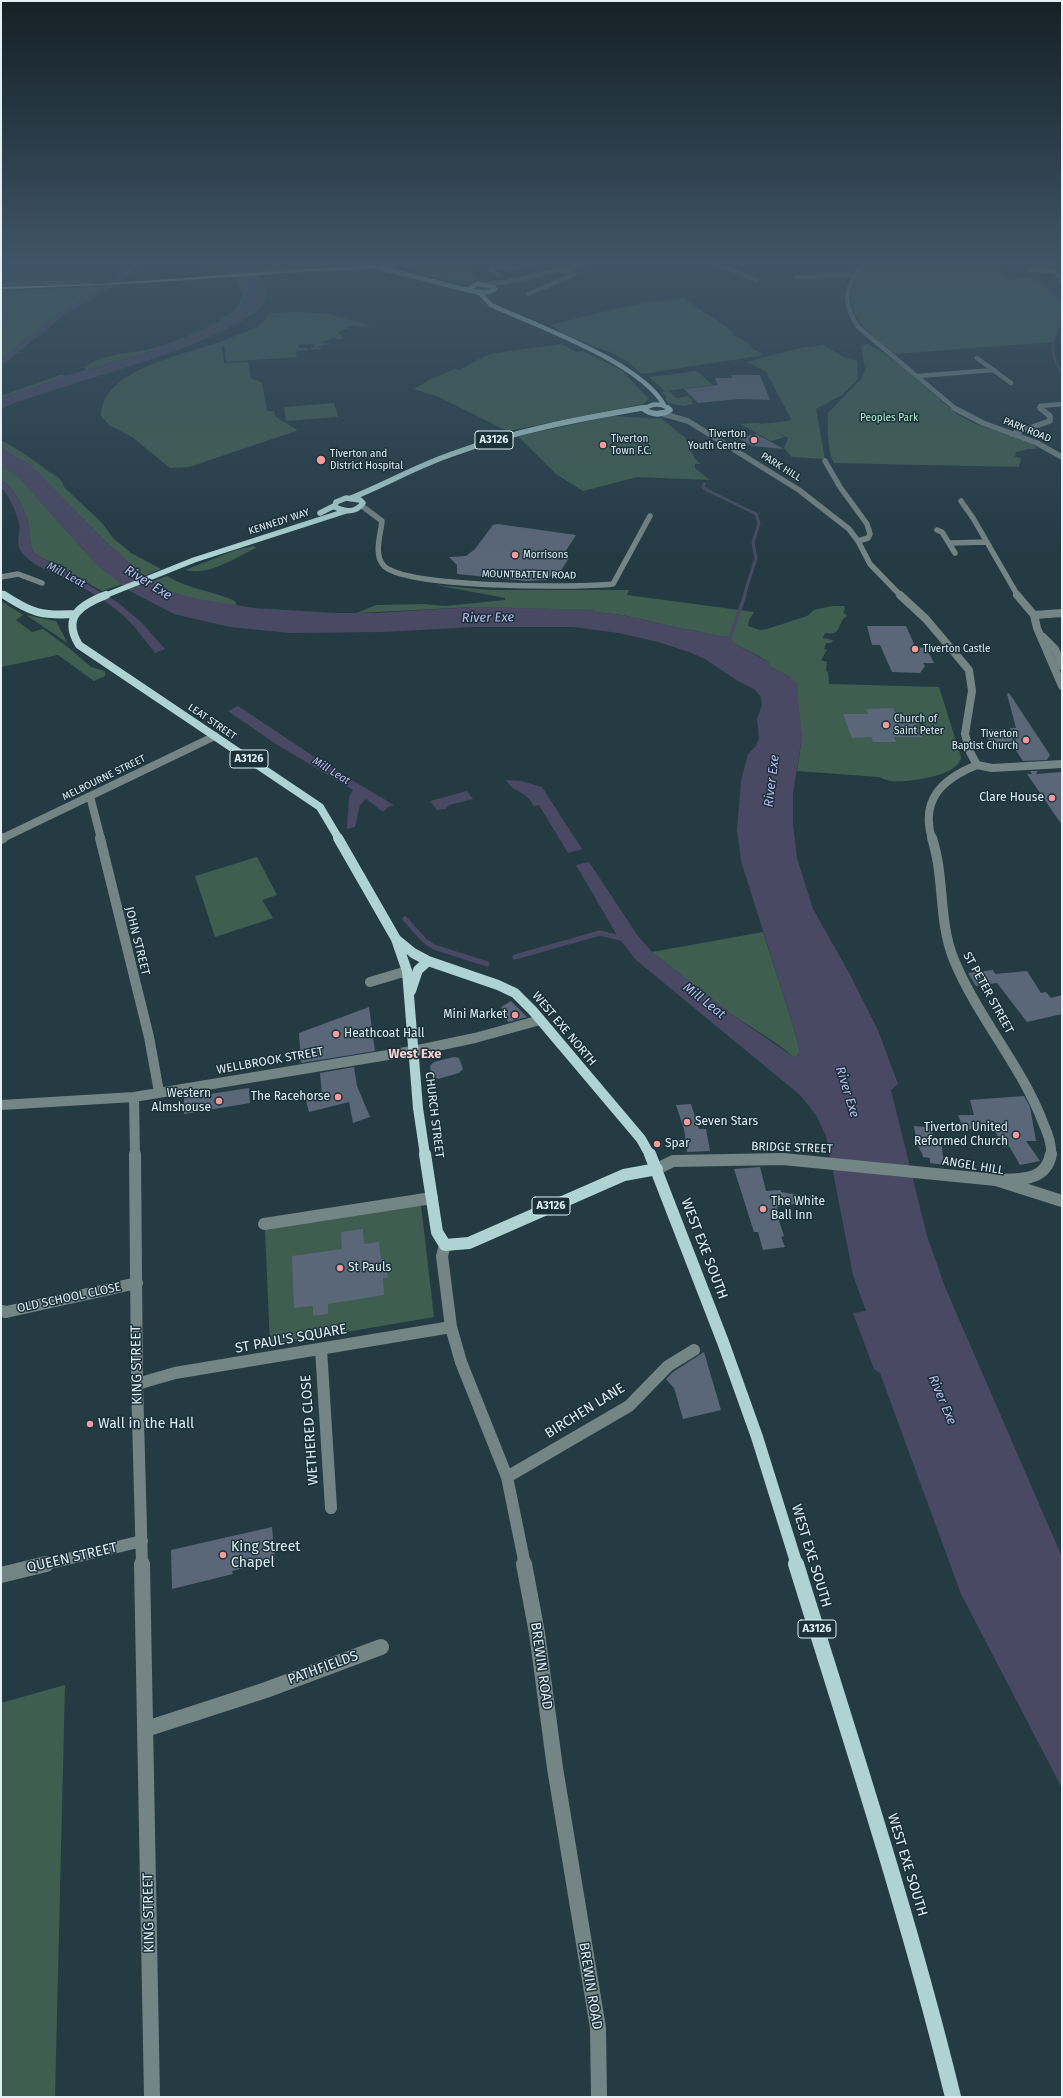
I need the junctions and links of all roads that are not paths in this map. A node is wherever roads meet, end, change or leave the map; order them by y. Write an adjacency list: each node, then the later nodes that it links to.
1 (615, 362): 7 (main road)
2 (900, 362): 5 (street, PARK ROAD)
3 (983, 362): 4 (street)
4 (994, 370): 5 (street); 6 (street)
5 (918, 376): 16 (street, PARK ROAD)
6 (1011, 383)
7 (656, 395): 9 (main road); 10 (main road)
8 (1062, 404): 16 (street)
9 (664, 405): 10 (main road); 11 (main road)
10 (649, 406): 12 (main road); 13 (main road, A3126)
11 (670, 410): 14 (main road); 15 (street, PARK HILL)
12 (649, 412): 13 (main road, A3126); 14 (main road)
13 (608, 413): 19 (main road, A3126)
14 (660, 414): 15 (street, PARK HILL)
15 (685, 420): 28 (street, PARK HILL)
16 (1012, 434): 17 (street, PARK ROAD)
17 (1062, 457)
18 (826, 461): 28 (street)
19 (384, 484): 20 (main road, A3126); 22 (main road, A3126)
20 (351, 498): 22 (main road); 23 (main road, A3126)
21 (961, 501): 29 (street)
22 (362, 504): 24 (main road, A3126); 26 (street, MOUNTBATTEN ROAD)
23 (334, 506): 24 (main road); 31 (main road, KENNEDY WAY / A3126)
24 (349, 510): 26 (street); 31 (main road, KENNEDY WAY / A3126)
25 (650, 516): 26 (street, MOUNTBATTEN ROAD)
26 (380, 529)
27 (937, 530): 30 (street)
28 (858, 541): 44 (street, PARK HILL)
29 (987, 542): 30 (street); 38 (street)
30 (948, 543): 32 (street)
31 (217, 552): 37 (main road, KENNEDY WAY / A3126)
32 (955, 553)
33 (1, 577): 34 (street)
34 (42, 583)
35 (1, 593): 37 (main road)
36 (1062, 613): 38 (street)
37 (75, 614): 42 (main road, LEAT STREET / A3126)
38 (1034, 615): 39 (street)
39 (1042, 635): 40 (street); 41 (street)
40 (1062, 666)
41 (1062, 686)
42 (215, 736): 45 (street, MELBOURNE STREET); 47 (main road, LEAT STREET / A3126)
43 (1062, 764): 44 (street)
44 (977, 765): 59 (street, ST PETER STREET)
45 (88, 797): 46 (street, MELBOURNE STREET); 54 (street, JOHN STREET)
46 (1, 839)
47 (396, 939): 48 (main road, WEST EXE NORTH / A3126); 49 (main road, CHURCH STREET / A3126)
48 (428, 961): 51 (main road); 52 (main road, WEST EXE NORTH / A3126)
49 (407, 971): 50 (street); 51 (main road, CHURCH STREET / A3126)
50 (370, 982)
51 (410, 993): 53 (main road, CHURCH STREET / A3126)
52 (540, 1020): 53 (street, WELLBROOK STREET); 57 (main road, WEST EXE NORTH / A3126)
53 (413, 1051): 54 (street, WELLBROOK STREET); 60 (main road, CHURCH STREET / A3126)
54 (159, 1092): 55 (street, WELLBROOK STREET)
55 (134, 1097): 56 (street, WELLBROOK STREET); 64 (street, KING STREET)
56 (1, 1105)
57 (657, 1168): 58 (street, BRIDGE STREET); 63 (main road, A3126); 78 (main road, WEST EXE SOUTH / A3126)
58 (926, 1172): 59 (street, ANGEL HILL)
59 (996, 1180): 61 (street, ANGEL HILL)
60 (432, 1198): 62 (street); 63 (main road, CHURCH STREET / A3126)
61 (1062, 1201)
62 (264, 1224)
63 (445, 1245): 66 (street, BREWIN ROAD)
64 (136, 1283): 65 (street, OLD SCHOOL CLOSE); 69 (street, KING STREET)
65 (1, 1311)
66 (451, 1327): 67 (street, ST PAUL'S SQUARE); 70 (street, BREWIN ROAD)
67 (321, 1349): 69 (street, ST PAUL'S SQUARE); 71 (street, WETHERED CLOSE)
68 (694, 1350): 70 (street, BIRCHEN LANE)
69 (137, 1384): 72 (street, KING STREET)
70 (507, 1477): 77 (street, BREWIN ROAD)
71 (331, 1508)
72 (142, 1541): 73 (street, QUEEN STREET); 75 (street, KING STREET)
73 (1, 1575)
74 (381, 1648): 75 (street, PATHFIELDS)
75 (146, 1729): 76 (street, KING STREET)
76 (152, 2097)
77 (599, 2097)
78 (953, 2097)

